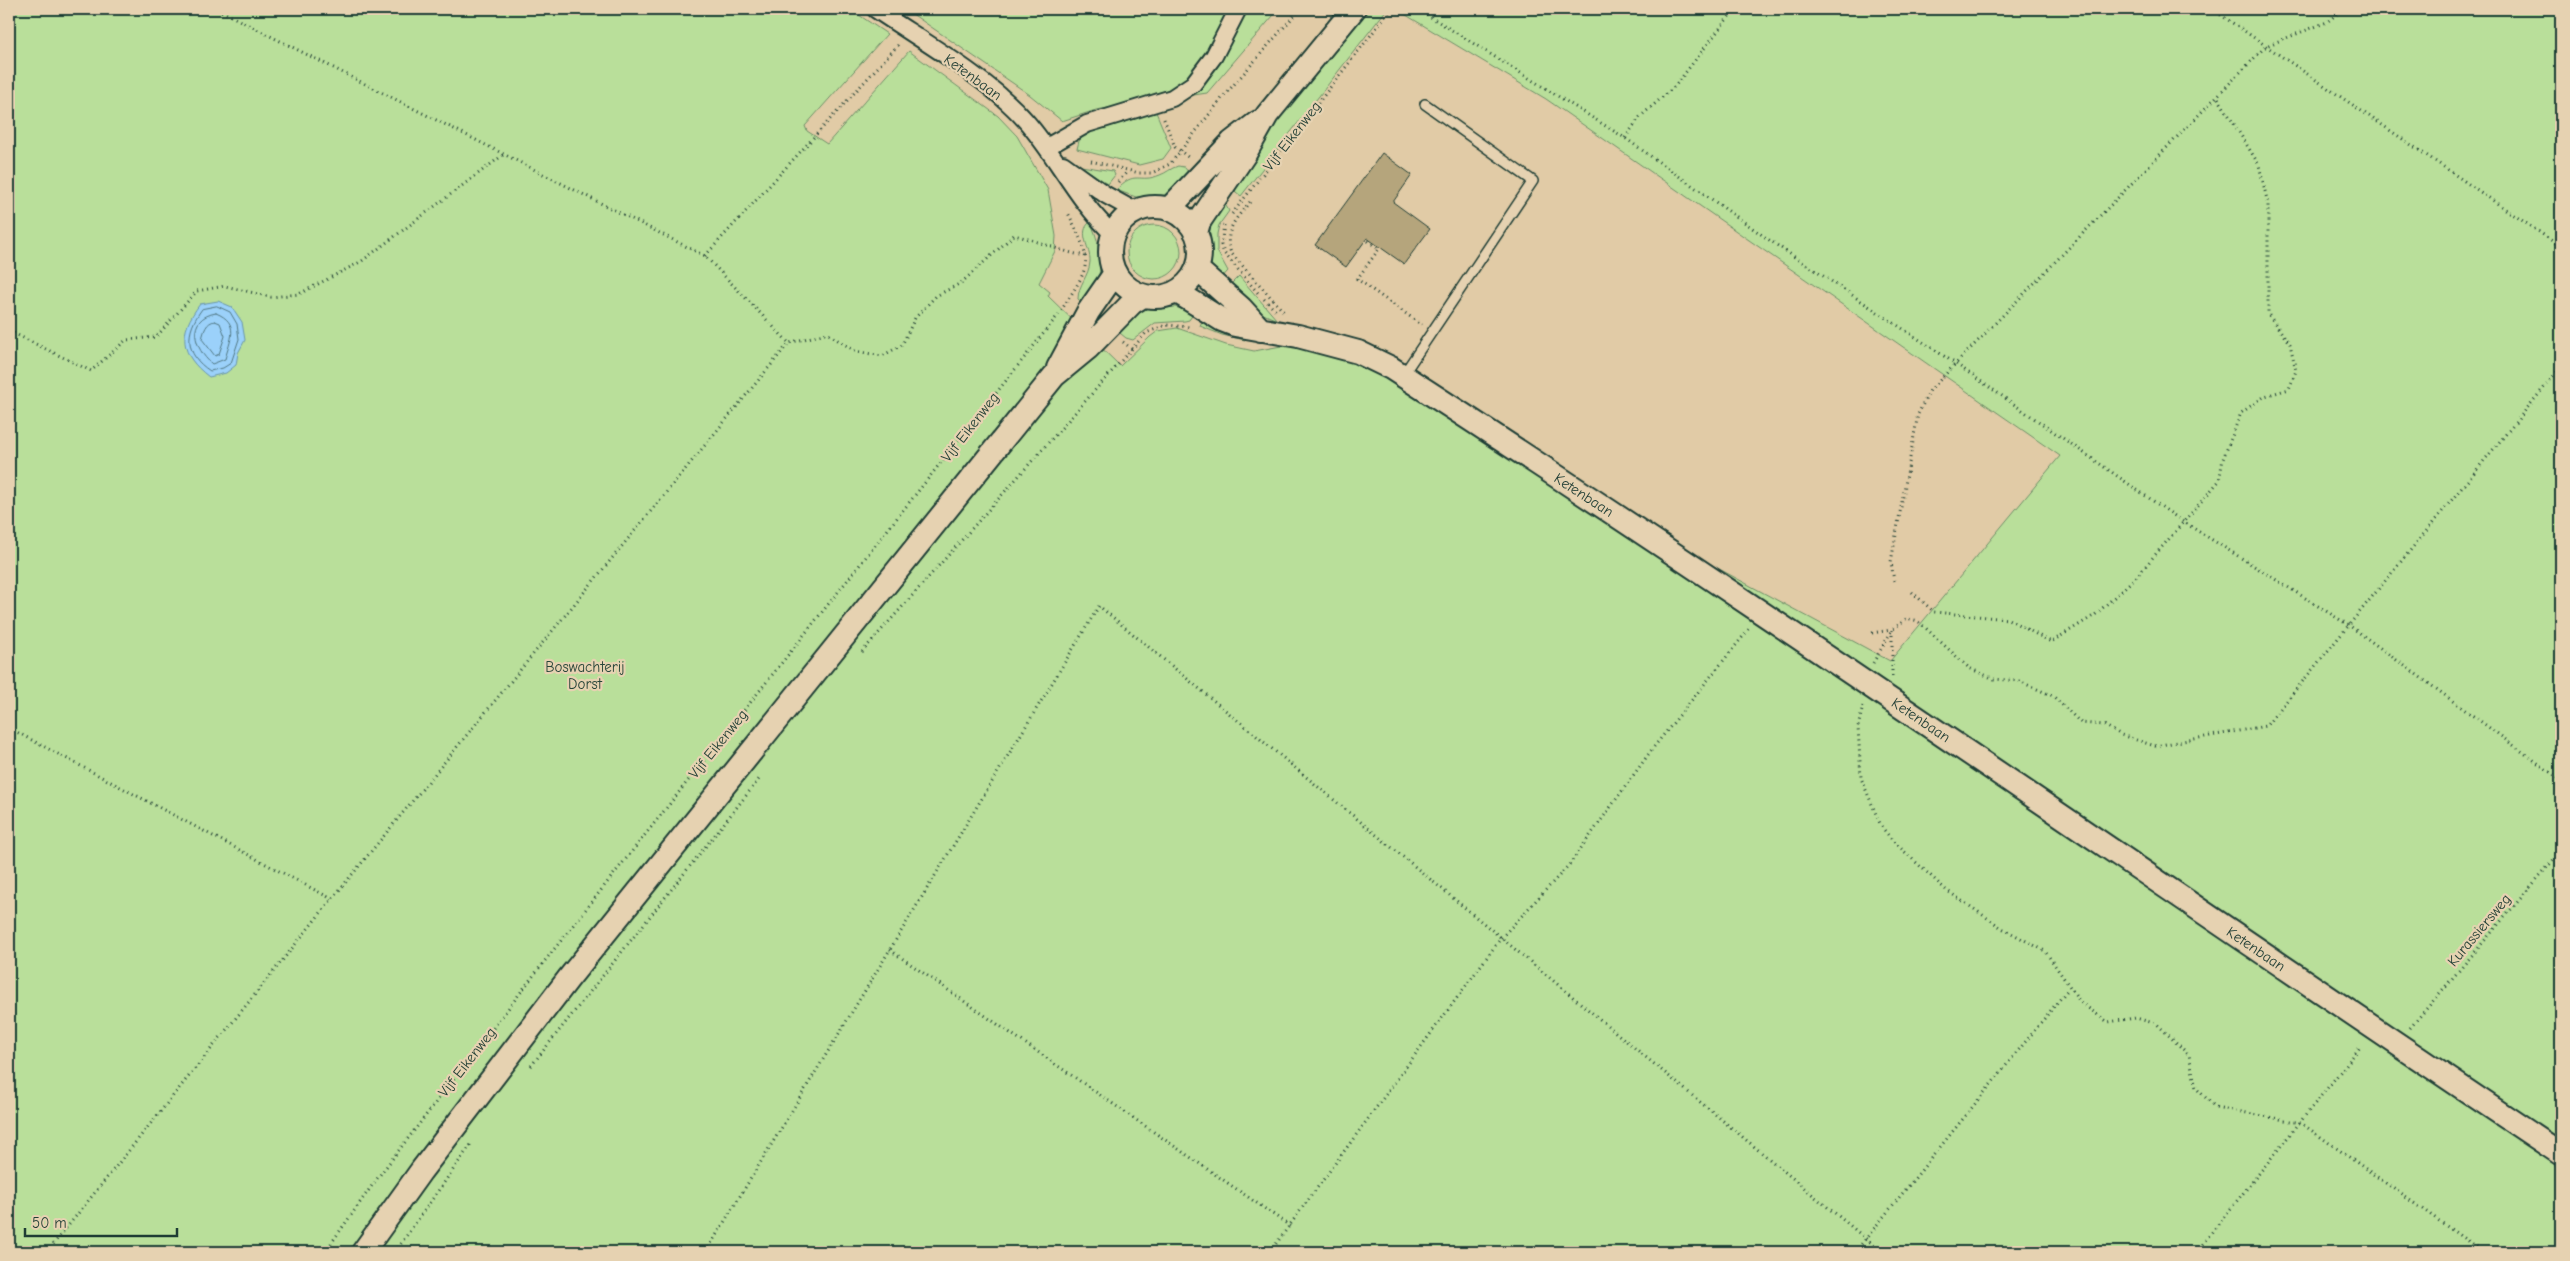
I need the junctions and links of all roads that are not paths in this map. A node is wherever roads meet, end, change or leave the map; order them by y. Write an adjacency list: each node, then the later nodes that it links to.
1 (875, 9): 6 (street, Ketenbaan)
2 (1354, 9): 5 (main road, Vijf Eikenweg)
3 (1239, 10): 6 (street)
4 (1425, 104): 16 (lane)
5 (1267, 116): 7 (main road, Vijf Eikenweg); 9 (main road, Vijf Eikenweg)
6 (1052, 154): 8 (street, Ketenbaan); 10 (street, Ketenbaan)
7 (1169, 209): 8 (main road); 9 (main road)
8 (1135, 211): 10 (main road)
9 (1196, 233): 11 (main road)
10 (1113, 234): 12 (main road)
11 (1197, 269): 13 (main road); 15 (main road)
12 (1115, 273): 14 (main road); 17 (main road, Vijf Eikenweg)
13 (1177, 292): 14 (main road); 15 (main road, Ketenbaan)
14 (1144, 296): 17 (main road, Vijf Eikenweg)
15 (1261, 330): 16 (main road, Ketenbaan)
16 (1403, 375): 18 (main road, Ketenbaan)
17 (1054, 376): 19 (main road, Vijf Eikenweg)
18 (2561, 1154)
19 (363, 1252)

